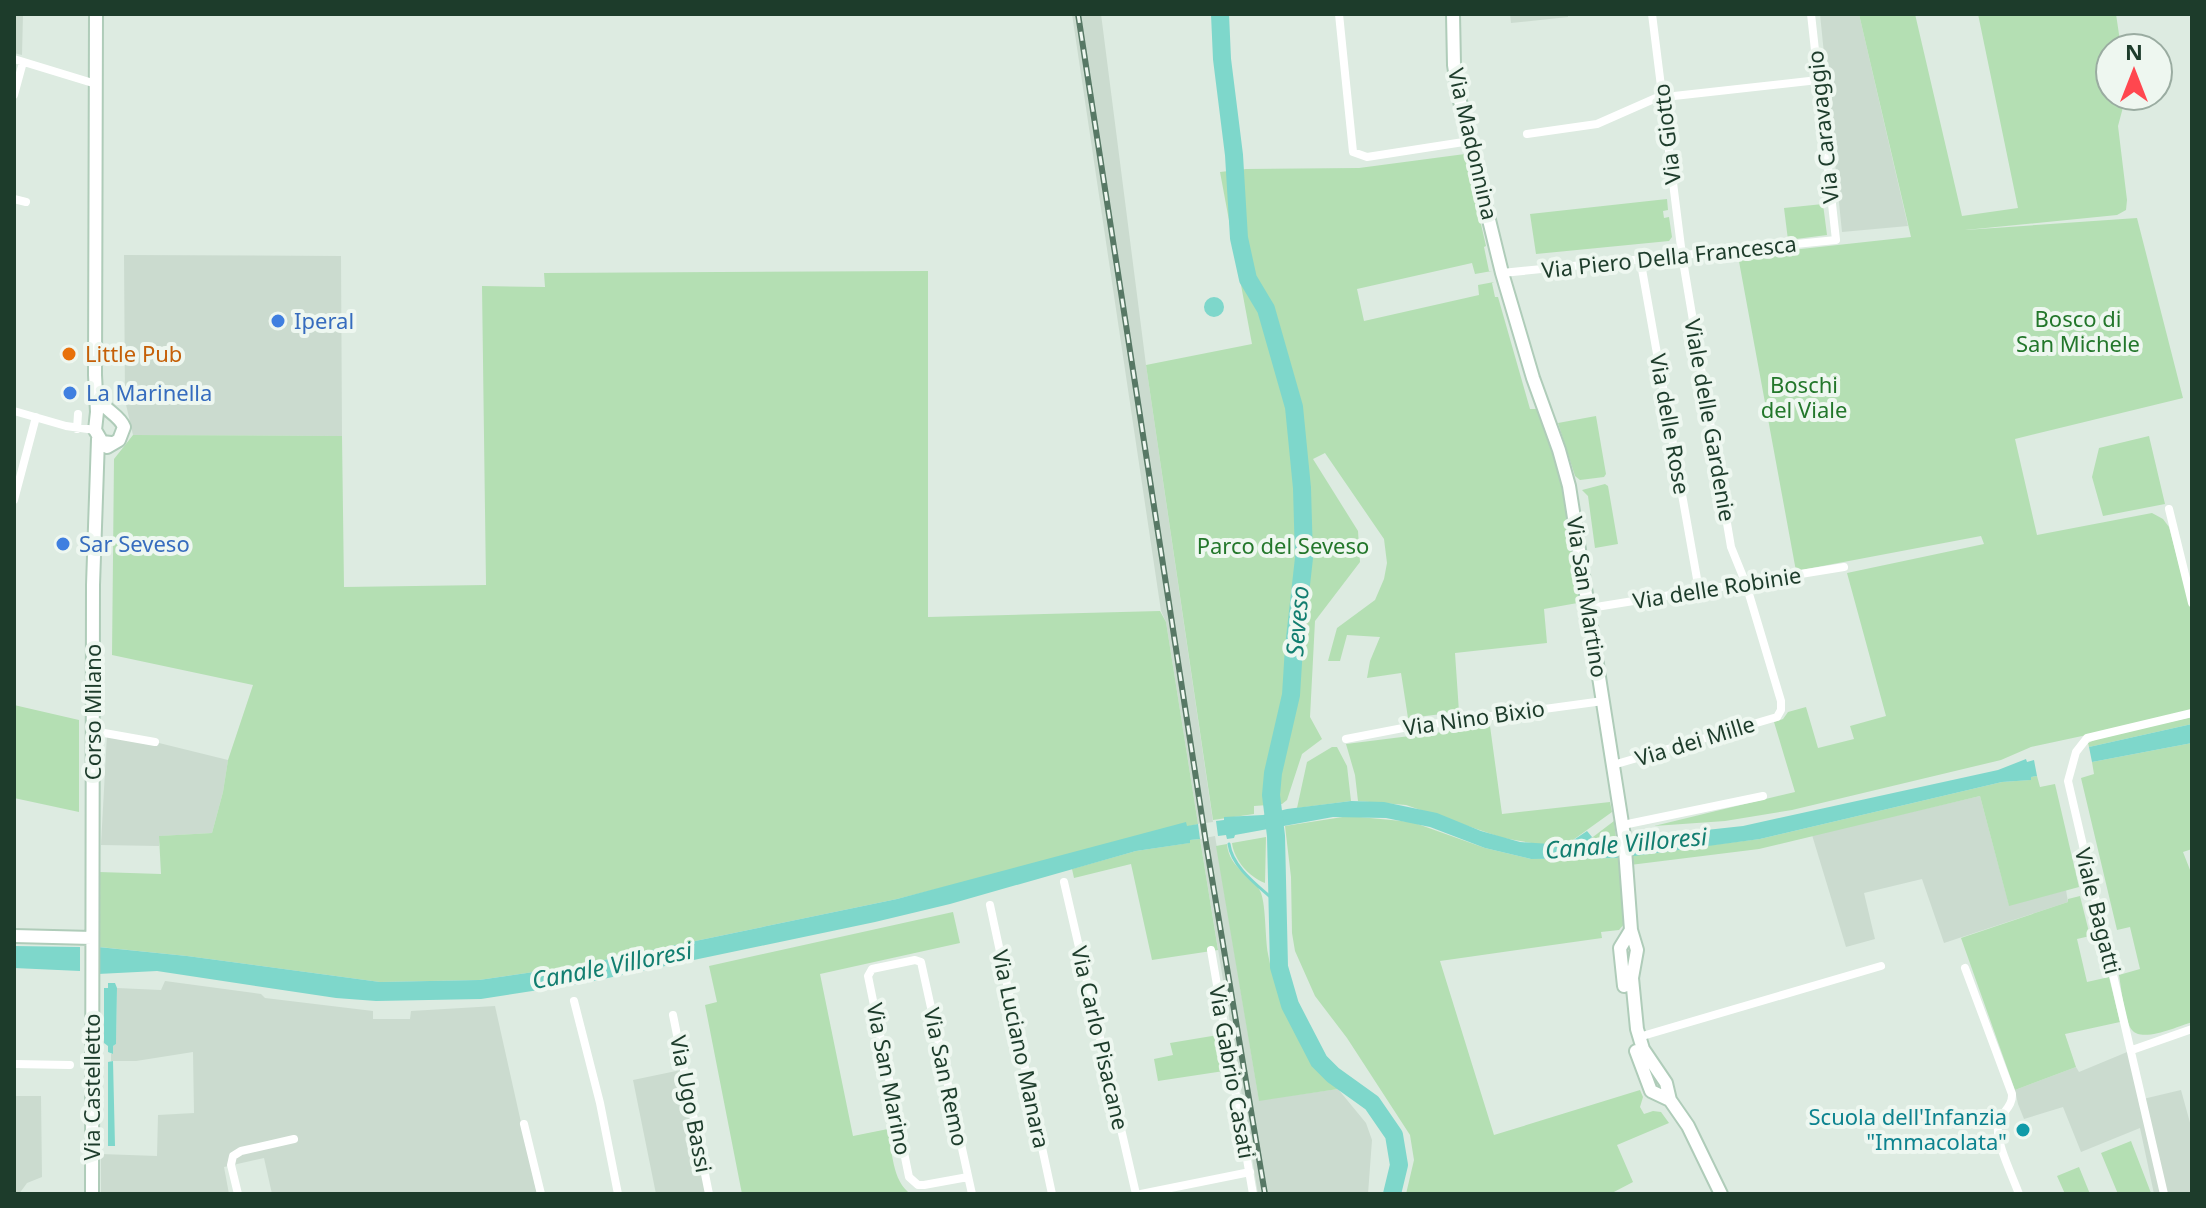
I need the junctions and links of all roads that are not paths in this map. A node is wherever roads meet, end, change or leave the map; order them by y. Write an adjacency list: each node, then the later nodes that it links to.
1 (96, 14): 8 (street, Corso Milano)
2 (1339, 14): 12 (street)
3 (1453, 14): 12 (street, Via Madonnina)
4 (1652, 14): 10 (street, Via Giotto)
5 (1811, 14): 7 (street, Via Caravaggio)
6 (18, 60): 8 (street); 9 (street)
7 (1818, 80): 10 (street); 15 (street, Via Caravaggio)
8 (96, 84): 19 (street, Corso Milano)
9 (14, 95)
10 (1663, 97): 11 (street); 16 (street, Via Giotto)
11 (1527, 134)
12 (1470, 141): 18 (street, Via Madonnina)
13 (14, 199): 14 (street)
14 (26, 202)
15 (1836, 240): 16 (street, Via Piero Della Francesca)
16 (1682, 255): 17 (street, Via Piero Della Francesca); 29 (street, Viale delle Gardenie)
17 (1640, 258): 18 (street, Via Piero Della Francesca); 30 (street, Via delle Rose)
18 (1502, 273): 32 (street, Via San Martino)
19 (95, 388): 22 (street); 25 (street, Corso Milano)
20 (14, 411): 23 (street)
21 (78, 414): 24 (street)
22 (112, 414): 25 (street); 25 (street)
23 (36, 417): 24 (street); 26 (street)
24 (77, 429): 25 (street)
25 (100, 433): 36 (street, Corso Milano)
26 (14, 500)
27 (2169, 509): 31 (street)
28 (1844, 567): 29 (street, Via delle Robinie)
29 (1746, 584): 30 (street, Via delle Robinie); 35 (street, Viale delle Gardenie)
30 (1699, 590): 32 (street, Via delle Robinie)
31 (2192, 603)
32 (1590, 608): 33 (street, Via San Martino)
33 (1603, 701): 37 (street, Via Nino Bixio); 39 (street, Via San Martino)
34 (2192, 713): 56 (street, Viale Bagatti)
35 (1777, 717): 39 (street, Via dei Mille)
36 (93, 731): 38 (street); 46 (street, Corso Milano)
37 (1346, 739)
38 (155, 742)
39 (1613, 765): 41 (street, Via San Martino)
40 (1763, 796): 41 (street)
41 (1624, 830): 44 (street, Via San Martino)
42 (1064, 882): 71 (street, Via Carlo Pisacane)
43 (990, 905): 70 (street, Via Luciano Manara)
44 (1631, 930): 55 (street, Via San Martino); 59 (street, Via San Martino)
45 (14, 936): 46 (street)
46 (92, 942): 51 (street, Corso Milano)
47 (1211, 950): 62 (street, Via Gabrio Casati)
48 (919, 960): 63 (street, Via San Remo); 63 (street, Via San Marino)
49 (1881, 966): 55 (street)
50 (1965, 968): 74 (street)
51 (91, 976): 64 (street, Via Castelletto)
52 (574, 1001): 67 (street)
53 (673, 1015): 68 (street, Via Ugo Bassi)
54 (2192, 1029): 56 (street)
55 (1639, 1037): 59 (street, Via San Martino)
56 (2132, 1050): 75 (street, Viale Bagatti)
57 (14, 1064): 58 (street)
58 (70, 1065)
59 (1670, 1100): 73 (street, Via San Martino)
60 (524, 1124): 66 (street)
61 (294, 1139): 65 (street)
62 (1250, 1172): 71 (street); 72 (street, Via Gabrio Casati)
63 (968, 1177): 69 (street, Via San Remo)
64 (92, 1194)
65 (238, 1194)
66 (541, 1194)
67 (618, 1194)
68 (709, 1194)
69 (972, 1194)
70 (1052, 1194)
71 (1138, 1194)
72 (1253, 1194)
73 (1721, 1194)
74 (2019, 1194)
75 (2164, 1194)

